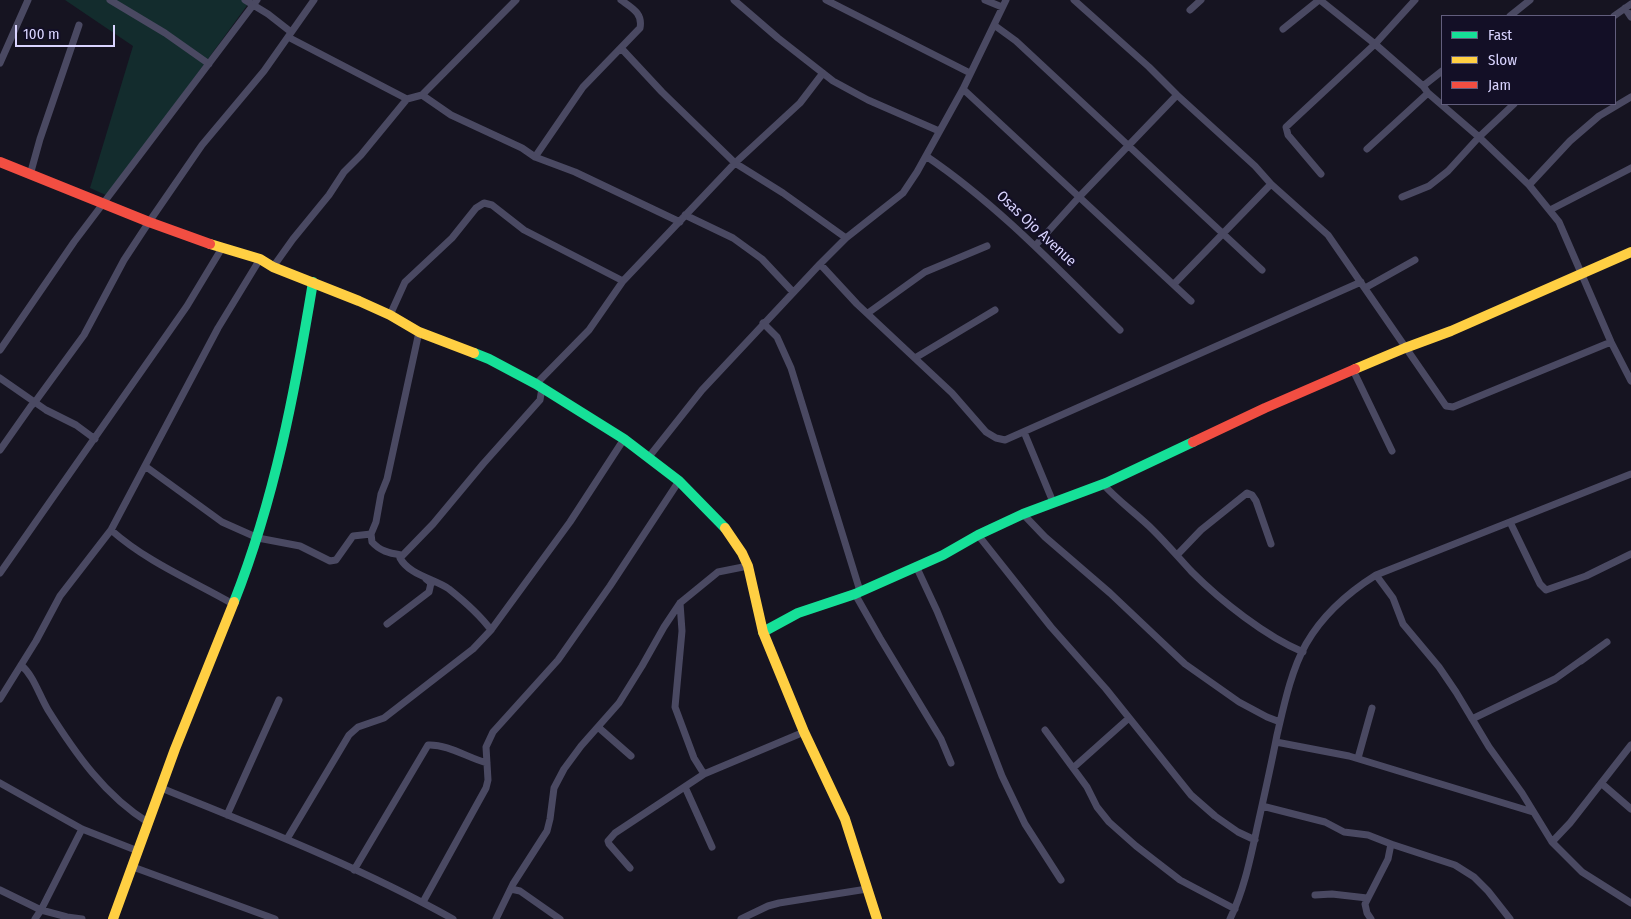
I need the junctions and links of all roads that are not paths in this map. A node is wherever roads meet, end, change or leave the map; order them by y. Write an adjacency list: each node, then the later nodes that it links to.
1 (28, 0): 29 (street)
2 (110, 0): 30 (street)
3 (244, 0): 16 (street)
4 (314, 0): 26 (street)
5 (621, 0): 28 (street)
6 (734, 0): 32 (street)
7 (826, 0): 33 (street)
8 (985, 0): 18 (street)
9 (1006, 0): 18 (street)
10 (1074, 0): 37 (street)
11 (1201, 0): 19 (street)
12 (1319, 0): 25 (street); 27 (street)
13 (1415, 0): 27 (street)
14 (1530, 0): 20 (street)
15 (512, 1): 36 (street)
16 (255, 2): 26 (street); 30 (street)
17 (1628, 6): 21 (street); 22 (street)
18 (1002, 7): 24 (street)
19 (1190, 10)
20 (1511, 15)
21 (1615, 15)
22 (1631, 17)
23 (79, 25): 54 (street)
24 (994, 25): 33 (street); 46 (street)
25 (1283, 29)
26 (289, 35): 39 (street); 62 (street)
27 (1375, 44): 35 (street); 53 (street)
28 (621, 48): 48 (street); 51 (street)
29 (0, 63)
30 (209, 64): 59 (street)
31 (1441, 72): 35 (street)
32 (823, 73): 44 (street); 51 (street)
33 (970, 73): 34 (street)
34 (963, 89): 44 (street); 57 (street)
35 (1425, 90): 40 (street); 47 (street)
36 (422, 95): 39 (street); 48 (street)
37 (1177, 95): 46 (street); 55 (street)
38 (1631, 97): 43 (street); 56 (street)
39 (407, 99): 73 (street)
40 (1441, 104)
41 (1442, 105): 45 (street)
42 (1513, 105): 45 (street)
43 (1616, 105)
44 (939, 131): 49 (street)
45 (1479, 137): 56 (street); 58 (street)
46 (1129, 144): 57 (street); 64 (street)
47 (1367, 150)
48 (535, 156): 63 (street)
49 (926, 156): 65 (street); 67 (street, Osas Ojo Avenue)
50 (0, 162): 54 (street)
51 (735, 163): 61 (street); 65 (street)
52 (1631, 168): 60 (street)
53 (1321, 174)
54 (30, 175): 59 (street)
55 (1271, 184): 64 (street); 79 (street)
56 (1529, 185): 60 (street)
57 (1080, 196): 67 (street); 78 (street)
58 (1402, 197)
59 (102, 204): 62 (street); 90 (street)
60 (1550, 210): 75 (street)
61 (685, 215): 63 (street); 80 (street)
62 (148, 222): 68 (street); 96 (street)
63 (680, 222): 76 (street)
64 (1224, 233): 74 (street); 78 (street)
65 (846, 238): 72 (street)
66 (987, 246): 83 (street)
67 (1035, 246): 86 (street, Osas Ojo Avenue)
68 (222, 248): 70 (street); 98 (street)
69 (1631, 252): 75 (street)
70 (260, 259): 73 (street); 103 (street)
71 (1415, 260): 79 (street)
72 (820, 264): 80 (street); 83 (street)
73 (273, 267): 77 (street)
74 (1262, 270)
75 (1582, 274): 88 (street); 89 (street)
76 (623, 281): 84 (street); 95 (street)
77 (313, 282): 84 (street); 113 (street)
78 (1174, 284): 81 (street)
79 (1363, 285): 89 (street); 97 (street)
80 (793, 292): 85 (street)
81 (1191, 301)
82 (995, 310): 91 (street)
83 (868, 312): 91 (street)
84 (390, 315): 87 (street)
85 (763, 323): 102 (street); 123 (street)
86 (1120, 330)
87 (419, 332): 95 (street); 111 (street)
88 (1612, 342): 89 (street); 94 (street)
89 (1405, 348): 92 (street)
90 (0, 350)
91 (916, 358): 97 (street)
92 (1352, 370): 101 (street); 106 (street)
93 (0, 378): 96 (street)
94 (1631, 381)
95 (539, 386): 99 (street); 117 (street)
96 (35, 402): 98 (street); 100 (street)
97 (1024, 432): 107 (street)
98 (95, 439): 120 (street)
99 (624, 439): 102 (street); 127 (street)
100 (0, 450)
101 (1392, 451)
102 (648, 458): 105 (street)
103 (145, 466): 110 (street); 113 (street)
104 (1631, 474): 109 (street)
105 (679, 482): 118 (street); 147 (street)
106 (1103, 484): 107 (street); 115 (street)
107 (1053, 502): 108 (street)
108 (1023, 514): 112 (street); 139 (street)
109 (1510, 522): 116 (street); 122 (street)
110 (111, 530): 125 (street); 133 (street)
111 (372, 534): 113 (street); 117 (street)
112 (978, 535): 119 (street); 137 (street)
113 (258, 538): 125 (street)
114 (1271, 544): 115 (street)
115 (1178, 554): 131 (street)
116 (1631, 554)
117 (401, 555): 121 (street)
118 (748, 566): 124 (street); 128 (street)
119 (916, 566): 123 (street); 170 (street)
120 (0, 573)
121 (422, 575): 126 (street); 127 (street)
122 (1376, 575): 131 (street); 138 (street)
123 (858, 592): 128 (street); 148 (street)
124 (680, 603): 140 (street); 150 (street)
125 (232, 604): 154 (street)
126 (387, 624)
127 (491, 630): 161 (street)
128 (763, 632): 142 (street)
129 (1607, 642): 130 (street); 132 (street); 138 (street)
130 (1593, 651)
131 (1303, 652): 139 (street)
132 (1580, 661)
133 (21, 665): 134 (street); 159 (street)
134 (0, 699)
135 (279, 700): 158 (street)
136 (1372, 708): 146 (street)
137 (1129, 718): 149 (street); 162 (street)
138 (1472, 719): 157 (street)
139 (1280, 722): 143 (street)
140 (598, 727): 145 (street); 171 (street)
141 (1046, 730): 149 (street)
142 (804, 732): 150 (street); 172 (street)
143 (1276, 742): 146 (street); 155 (street)
144 (1631, 745): 152 (street)
145 (631, 756)
146 (1358, 758): 157 (street)
147 (487, 763): 169 (street); 176 (street)
148 (951, 763)
149 (1073, 768): 178 (street)
150 (704, 774): 153 (street)
151 (0, 783): 160 (street)
152 (1601, 783): 156 (street); 163 (street)
153 (685, 787): 165 (street); 168 (street)
154 (161, 788): 158 (street); 159 (street)
155 (1262, 806): 162 (street); 164 (street)
156 (1631, 809)
157 (1533, 812): 163 (street)
158 (227, 815): 161 (street)
159 (149, 823): 166 (street)
160 (82, 828): 166 (street); 180 (street)
161 (287, 839): 169 (street)
162 (1255, 840): 178 (street)
163 (1552, 842): 177 (street)
164 (1391, 844): 175 (street); 193 (street)
165 (712, 847)
166 (138, 851): 167 (street)
167 (133, 867): 183 (street); 184 (street)
168 (630, 868)
169 (354, 870): 176 (street)
170 (1061, 880)
171 (511, 889): 186 (street); 187 (street)
172 (866, 889): 188 (street); 189 (street)
173 (0, 890): 180 (street)
174 (1315, 895): 175 (street)
175 (1367, 898): 179 (street)
176 (422, 902): 185 (street)
177 (1631, 903)
178 (1234, 908): 190 (street)
179 (1366, 909): 191 (street); 192 (street)
180 (41, 910): 181 (street); 182 (street)
181 (35, 919)
182 (82, 919)
183 (113, 919)
184 (275, 919)
185 (453, 919)
186 (496, 919)
187 (560, 919)
188 (741, 919)
189 (877, 919)
190 (1230, 919)
191 (1361, 919)
192 (1371, 919)
193 (1510, 919)

